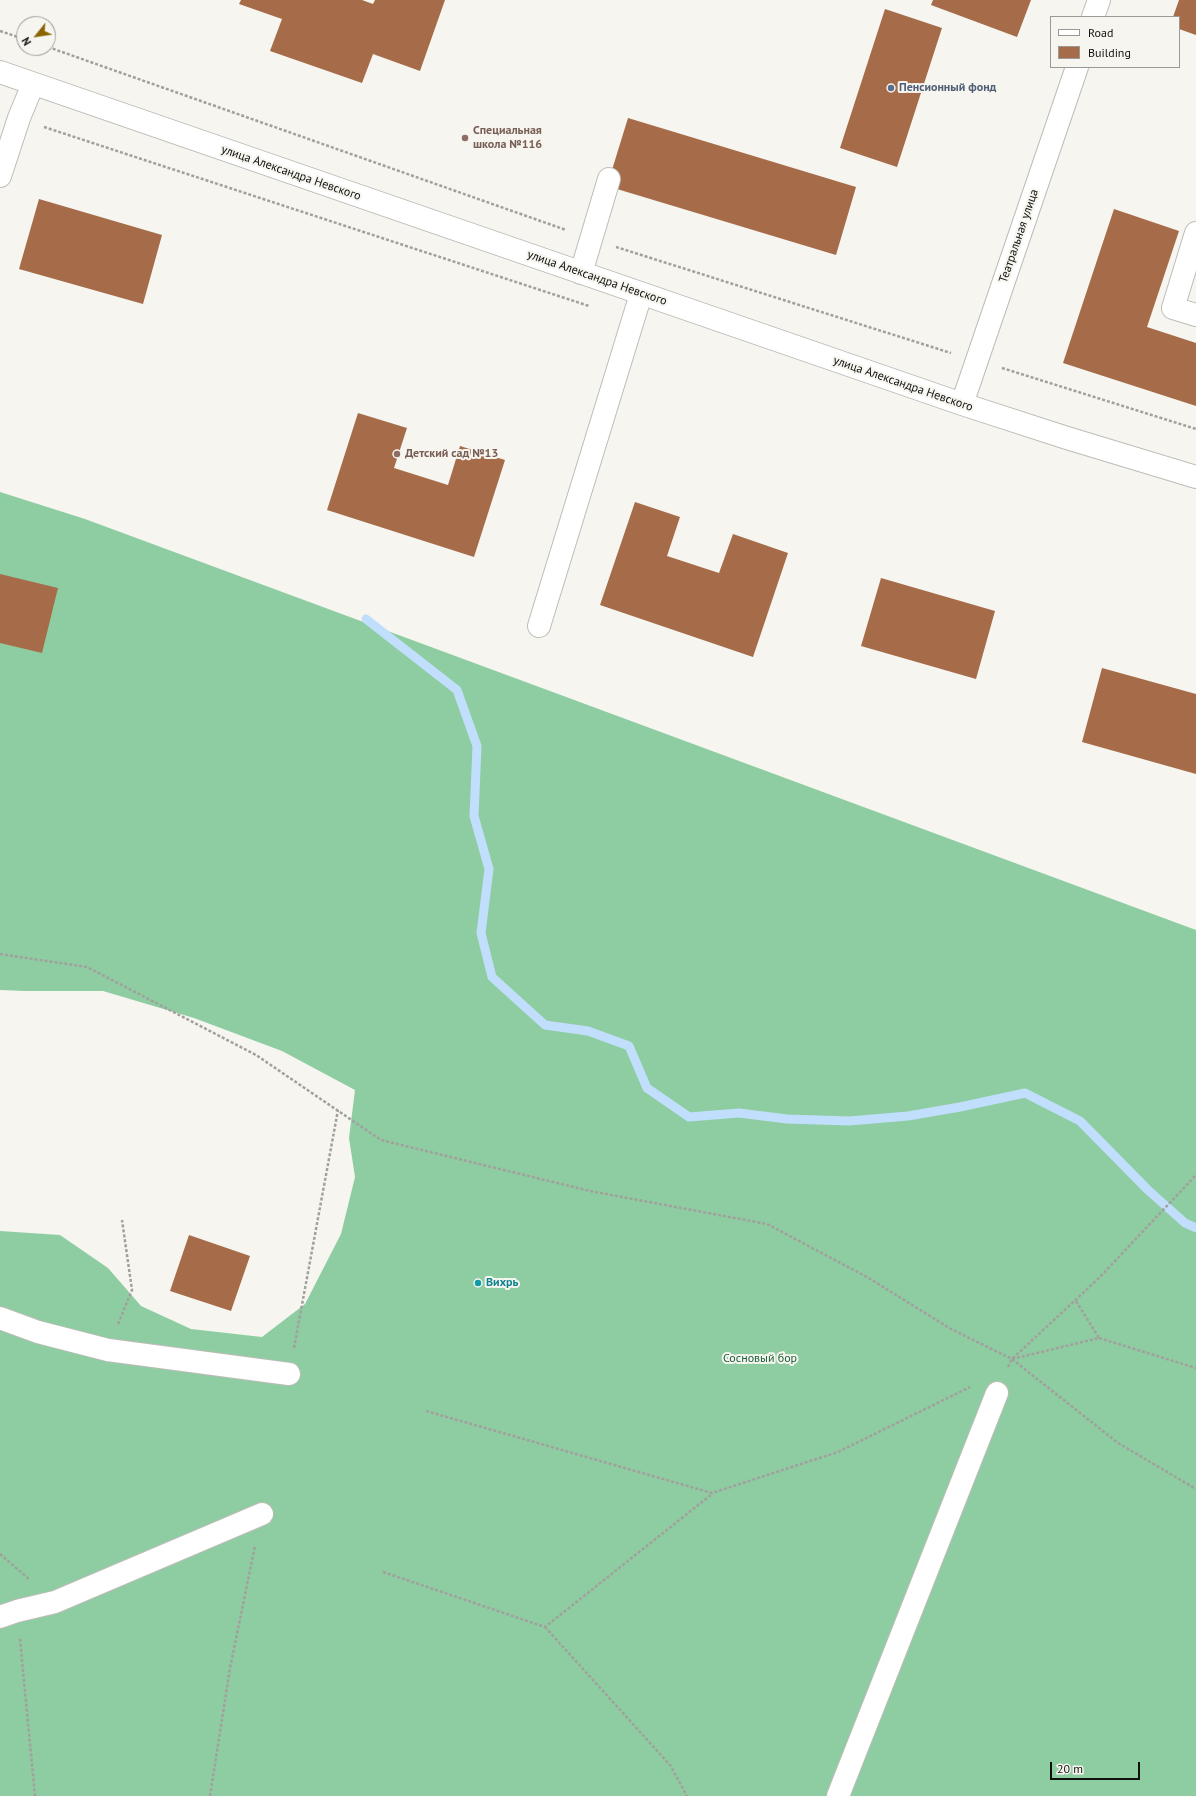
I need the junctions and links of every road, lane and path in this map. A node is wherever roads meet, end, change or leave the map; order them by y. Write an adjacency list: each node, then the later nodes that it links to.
1 (1099, 0): 2 (street)
2 (1094, 16)
3 (0, 30): 4 (path)
4 (16, 36)
5 (56, 50): 12 (path)
6 (1076, 68): 16 (street, Театральная улица)
7 (0, 72): 8 (street, улица Александра Невского)
8 (33, 84): 9 (street); 13 (street, улица Александра Невского)
9 (0, 176)
10 (609, 179): 12 (street)
11 (1196, 233): 15 (street)
12 (592, 238): 13 (street); 16 (path)
13 (581, 273): 14 (street, улица Александра Невского)
14 (641, 294): 17 (street, улица Александра Невского); 20 (street)
15 (1196, 315)
16 (977, 361): 17 (street, Театральная улица); 18 (path)
17 (962, 404): 19 (street, улица Александра Невского)
18 (1196, 429)
19 (1196, 477)
20 (539, 626)
21 (0, 954): 22 (path)
22 (338, 1110): 29 (path); 32 (path)
23 (1196, 1175): 25 (path)
24 (122, 1220): 28 (path)
25 (1076, 1301): 27 (path); 29 (path)
26 (0, 1318): 28 (street)
27 (1099, 1338): 29 (path); 31 (path)
28 (108, 1350): 32 (street)
29 (1012, 1359): 30 (path); 36 (path)
30 (1008, 1367)
31 (1196, 1368)
32 (289, 1374)
33 (971, 1387): 37 (path)
34 (997, 1393): 47 (street)
35 (426, 1411): 37 (path)
36 (1196, 1489)
37 (712, 1493): 43 (path)
38 (262, 1514): 41 (street); 45 (path)
39 (0, 1554): 41 (path)
40 (383, 1572): 43 (path)
41 (55, 1602): 42 (street)
42 (9, 1614): 44 (path)
43 (545, 1627): 46 (path)
44 (35, 1796)
45 (210, 1796)
46 (687, 1796)
47 (838, 1796)

